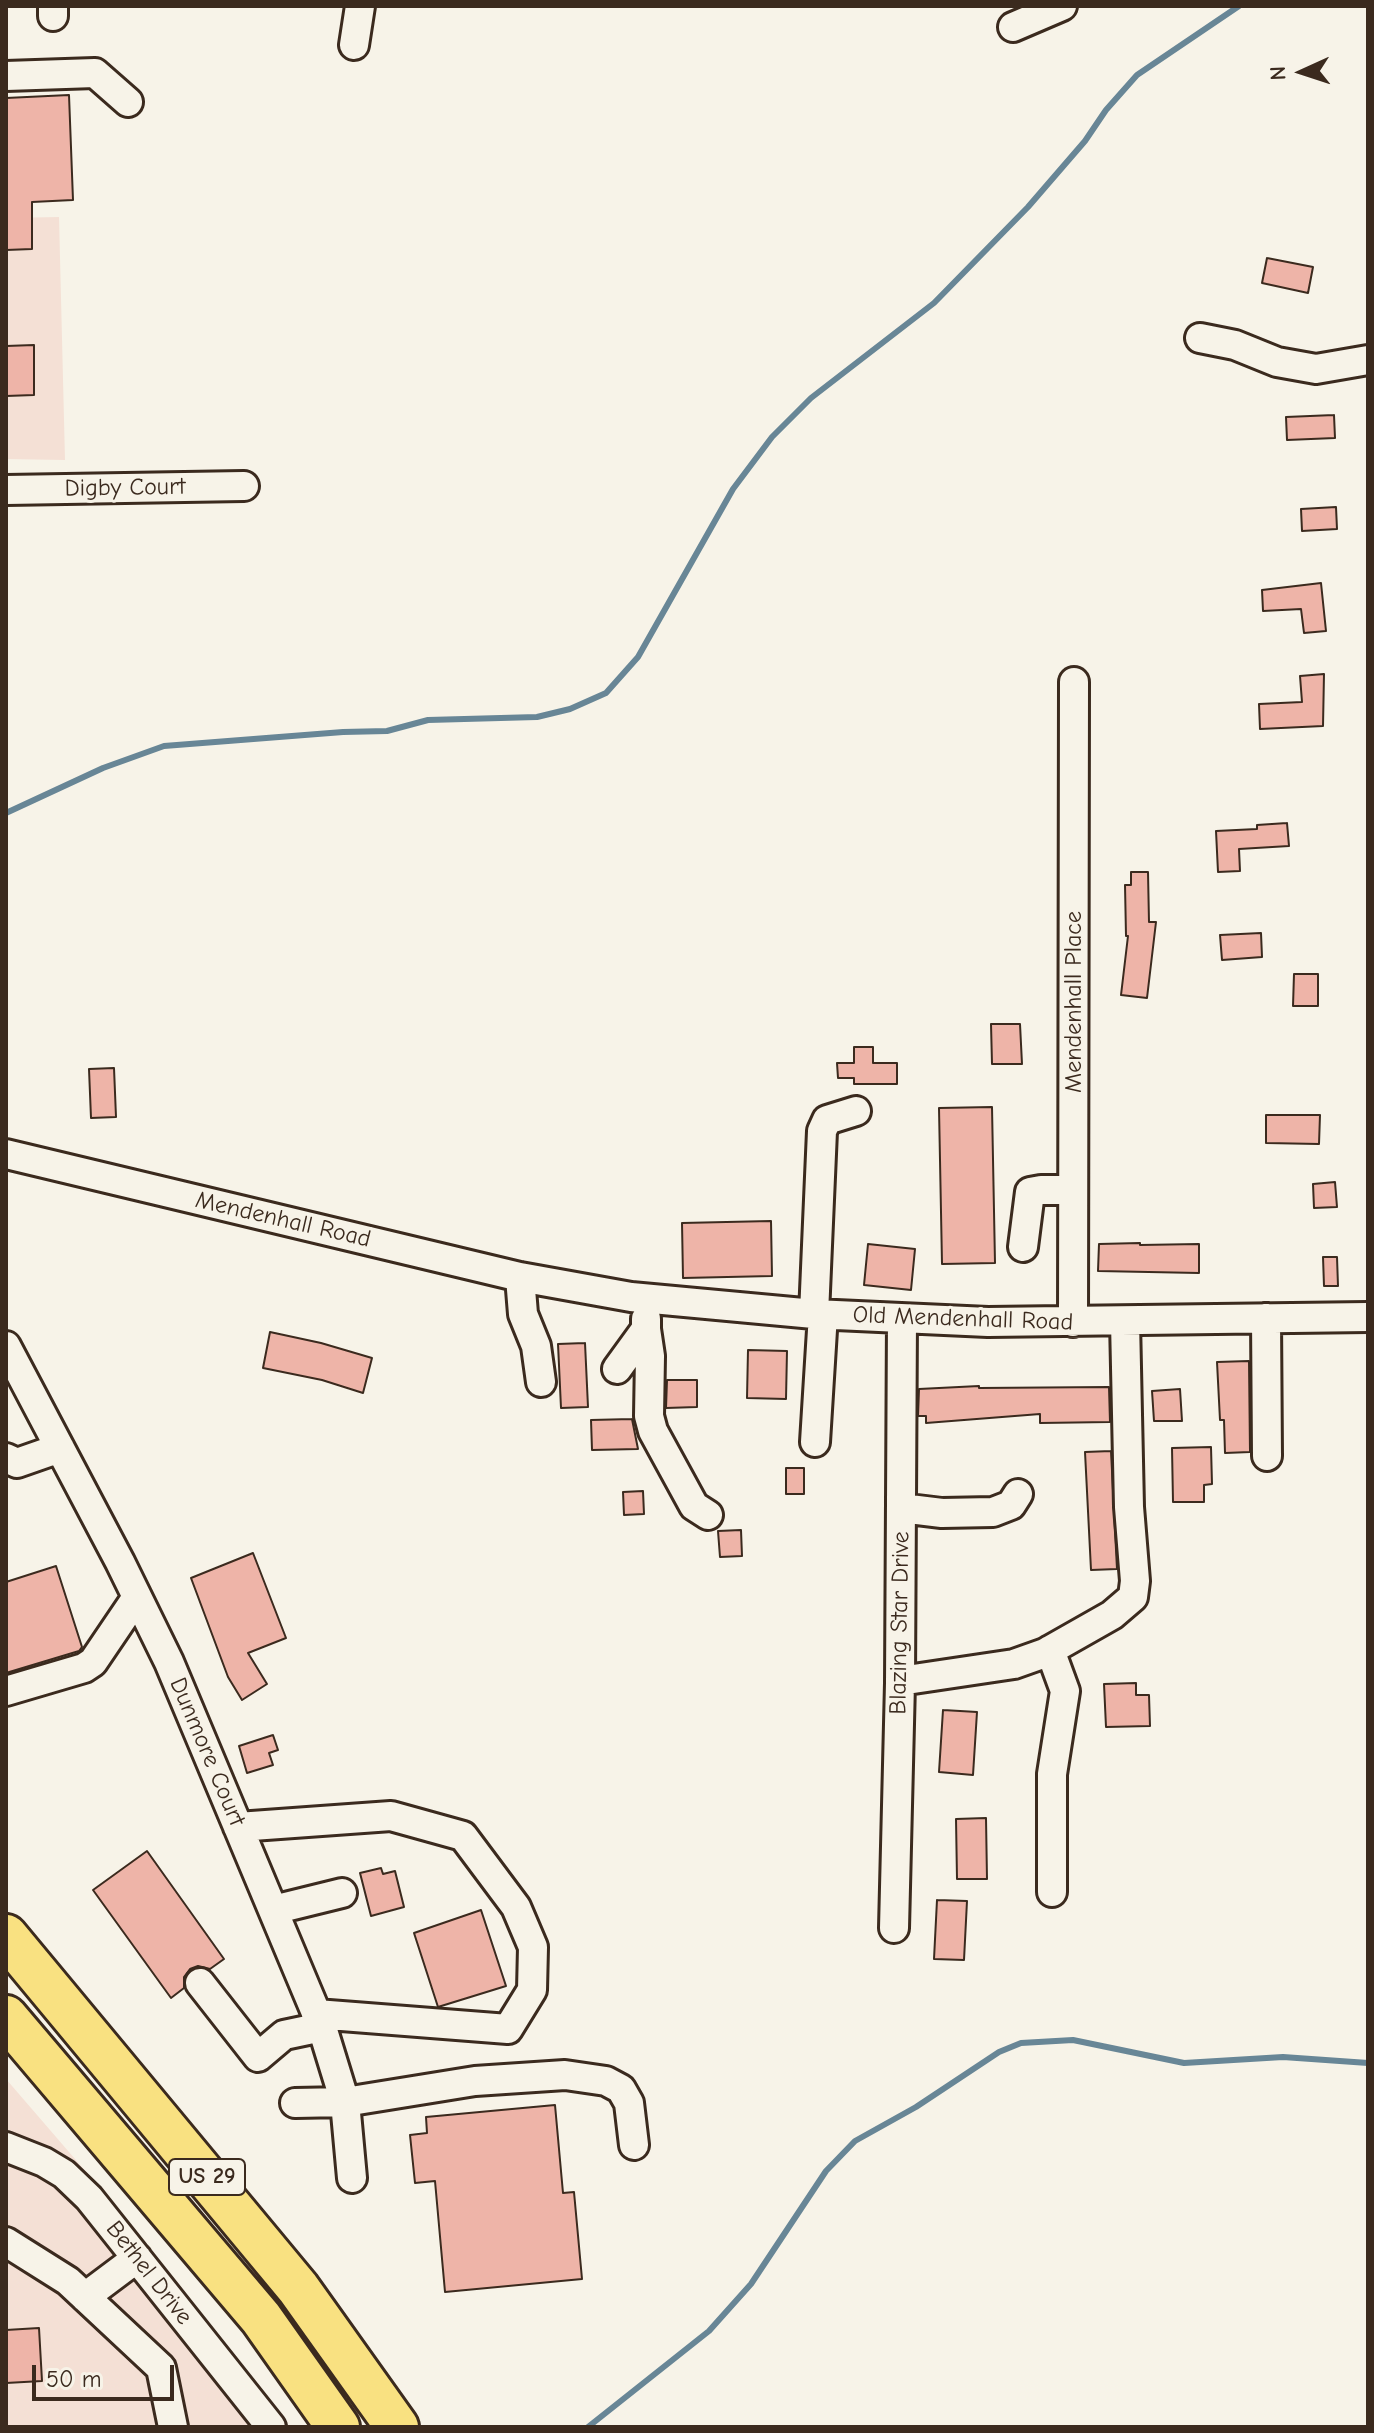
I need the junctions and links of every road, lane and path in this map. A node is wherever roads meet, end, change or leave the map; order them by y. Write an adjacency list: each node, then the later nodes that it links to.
1 (360, 6): 4 (street)
2 (1062, 6): 3 (street)
3 (1013, 27)
4 (354, 45)
5 (6, 76): 6 (street)
6 (128, 102)
7 (1200, 338): 8 (street)
8 (1368, 360)
9 (244, 486): 10 (street, Digby Court)
10 (6, 490)
11 (1074, 682): 14 (street, Mendenhall Place)
12 (856, 1111): 19 (street)
13 (6, 1154): 16 (street, Mendenhall Road)
14 (1073, 1190): 15 (street); 24 (street, Mendenhall Place)
15 (1023, 1247)
16 (520, 1277): 17 (street, Mendenhall Road); 28 (street)
17 (559, 1285): 18 (street, Old Mendenhall Road)
18 (647, 1298): 19 (street, Old Mendenhall Road); 25 (street)
19 (819, 1314): 22 (street, Old Mendenhall Road); 29 (street)
20 (1368, 1317): 21 (street, Old Mendenhall Road)
21 (1266, 1318): 23 (street, Old Mendenhall Road); 31 (street)
22 (902, 1319): 24 (street, Old Mendenhall Road); 34 (street, Blazing Star Drive)
23 (1125, 1321): 24 (street, Old Mendenhall Road); 37 (street)
24 (1073, 1322)
25 (646, 1329): 27 (street); 35 (street)
26 (6, 1346): 30 (street, Dunmore Court)
27 (617, 1369)
28 (541, 1382)
29 (815, 1442)
30 (60, 1448): 32 (street); 36 (street, Dunmore Court)
31 (1267, 1456)
32 (6, 1458)
33 (1018, 1494): 34 (street)
34 (901, 1508): 38 (street, Blazing Star Drive)
35 (708, 1515)
36 (137, 1597): 39 (street); 40 (street, Dunmore Court)
37 (1050, 1650): 38 (street); 41 (street)
38 (900, 1681): 44 (street, Blazing Star Drive)
39 (6, 1691)
40 (238, 1827): 43 (street, Dunmore Court); 48 (street)
41 (1052, 1892)
42 (342, 1893): 43 (street)
43 (273, 1910): 48 (street, Dunmore Court)
44 (894, 1928)
45 (6, 1936): 60 (highway, US 29)
46 (200, 1983): 48 (street)
47 (6, 2017): 59 (highway, US 29)
48 (319, 2020): 49 (street, Dunmore Court)
49 (345, 2102): 50 (street); 51 (street); 53 (street, Dunmore Court)
50 (295, 2103)
51 (634, 2145)
52 (6, 2147): 55 (street, Bethel Drive)
53 (352, 2178)
54 (6, 2242): 56 (street)
55 (137, 2258): 56 (street); 58 (street, Bethel Drive)
56 (85, 2297): 57 (street)
57 (173, 2427)
58 (271, 2427)
59 (338, 2427)
60 (397, 2427)

